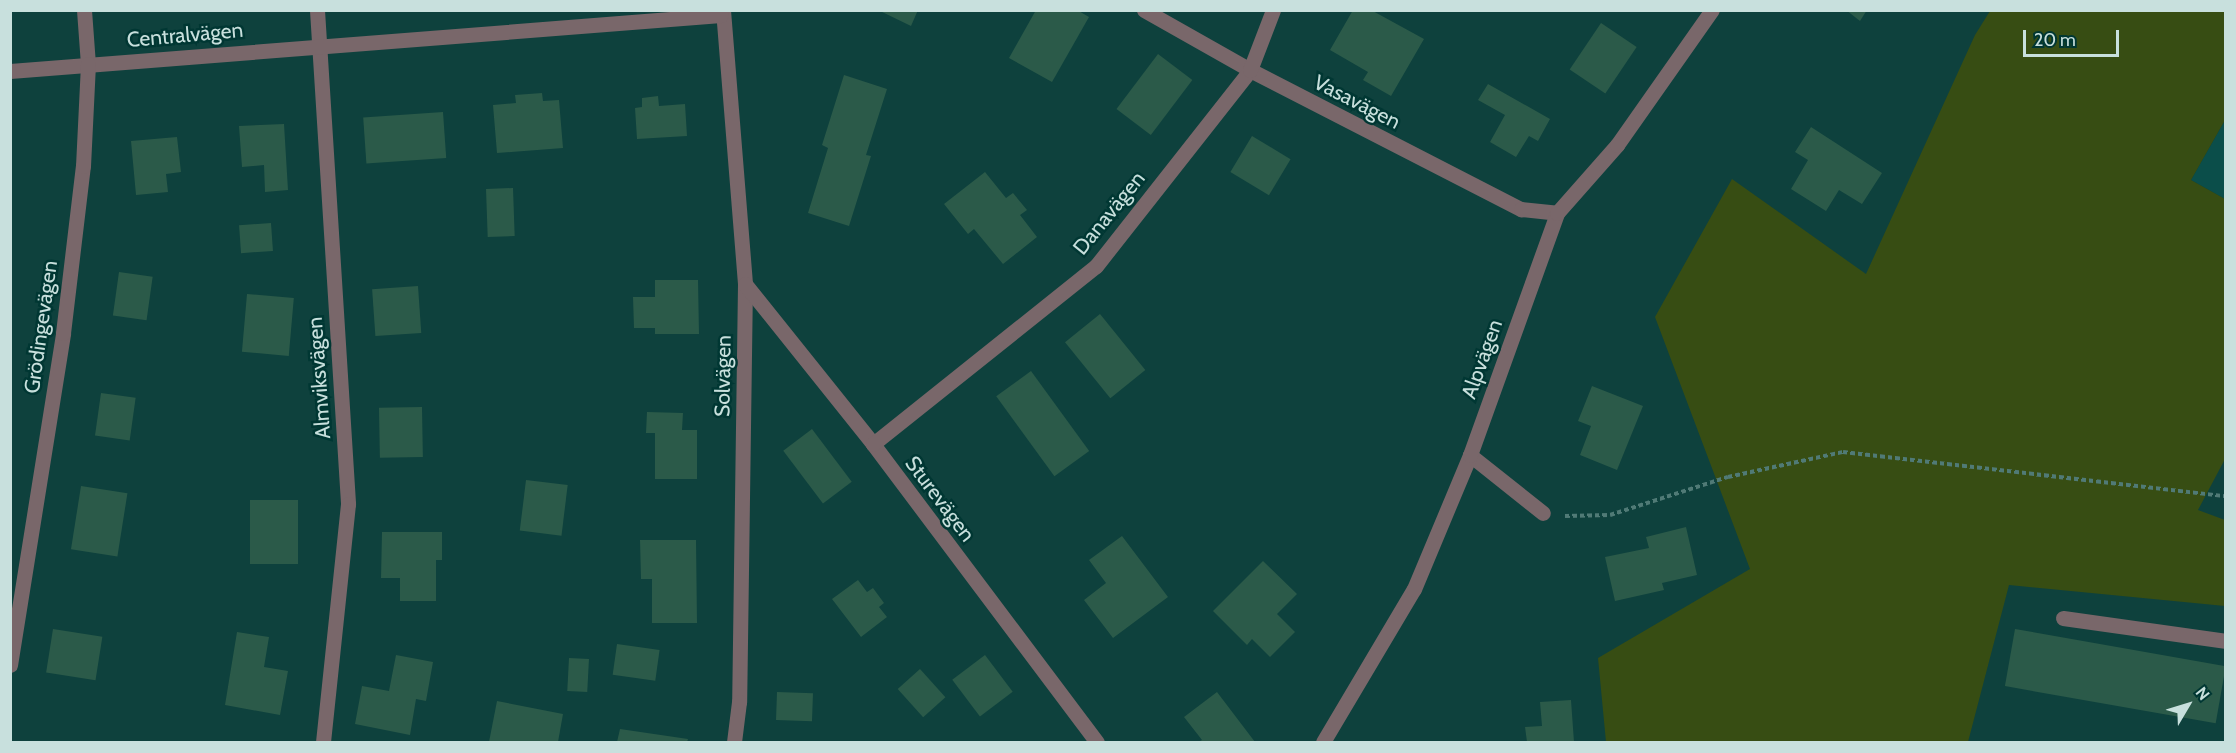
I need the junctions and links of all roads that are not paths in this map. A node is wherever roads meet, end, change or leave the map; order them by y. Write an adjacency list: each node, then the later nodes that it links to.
1 (84, 10): 8 (street, Grödingevägen)
2 (317, 10): 7 (street, Almviksvägen)
3 (1144, 10): 9 (street, Vasavägen)
4 (1273, 10): 9 (street, Danavägen)
5 (1712, 10): 11 (street, Alpvägen)
6 (722, 13): 7 (street, Centralvägen); 12 (street, Solvägen)
7 (320, 45): 8 (street, Centralvägen); 19 (street, Almviksvägen)
8 (88, 64): 10 (street, Centralvägen); 18 (street, Grödingevägen)
9 (1250, 70): 11 (street, Vasavägen); 13 (street, Danavägen)
10 (10, 71)
11 (1557, 213): 14 (street, Alpvägen)
12 (745, 284): 13 (street, Sturevägen); 20 (street, Solvägen)
13 (873, 444): 21 (street, Sturevägen)
14 (1470, 455): 15 (street); 22 (street, Alpvägen)
15 (1543, 513)
16 (2063, 618): 17 (street)
17 (2226, 641)
18 (10, 665)
19 (322, 742)
20 (734, 742)
21 (1097, 742)
22 (1323, 742)

